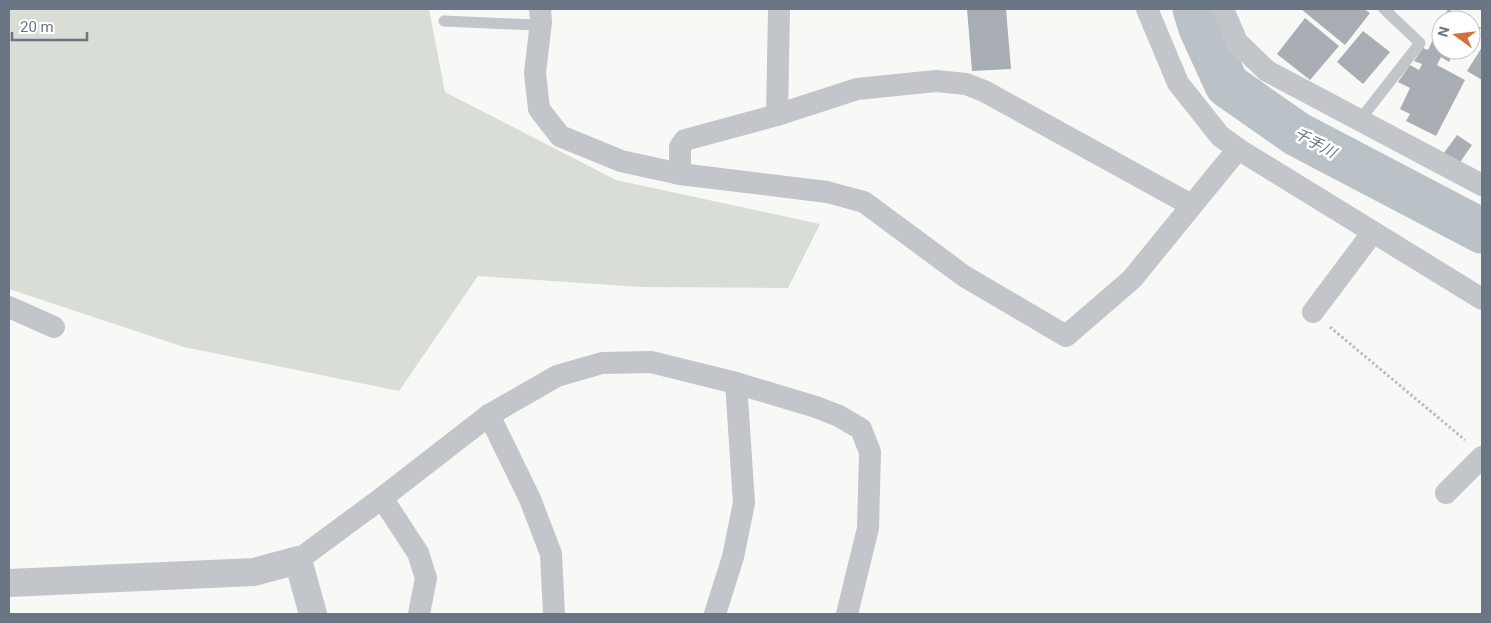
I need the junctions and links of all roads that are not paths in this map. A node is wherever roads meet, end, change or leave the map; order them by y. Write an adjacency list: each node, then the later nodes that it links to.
1 (779, 9): 7 (street)
2 (1147, 9): 9 (street)
3 (1222, 9): 8 (street)
4 (1384, 9): 8 (lane)
5 (540, 15): 6 (lane); 10 (street)
6 (444, 21)
7 (777, 115): 10 (street); 12 (street)
8 (1359, 121): 11 (street)
9 (1238, 149): 12 (street); 13 (street)
10 (680, 174): 12 (street)
11 (1482, 185)
12 (1191, 205)
13 (1373, 232): 14 (street); 16 (street)
14 (1482, 299)
15 (9, 307): 17 (street)
16 (1312, 312)
17 (54, 328)
18 (736, 383): 19 (street); 28 (street); 29 (street)
19 (489, 415): 22 (street); 27 (street)
20 (1475, 450): 21 (street)
21 (1446, 493)
22 (382, 498): 23 (street); 26 (street)
23 (298, 560): 24 (street); 25 (street)
24 (9, 583)
25 (313, 614)
26 (419, 614)
27 (554, 614)
28 (715, 614)
29 (847, 614)

